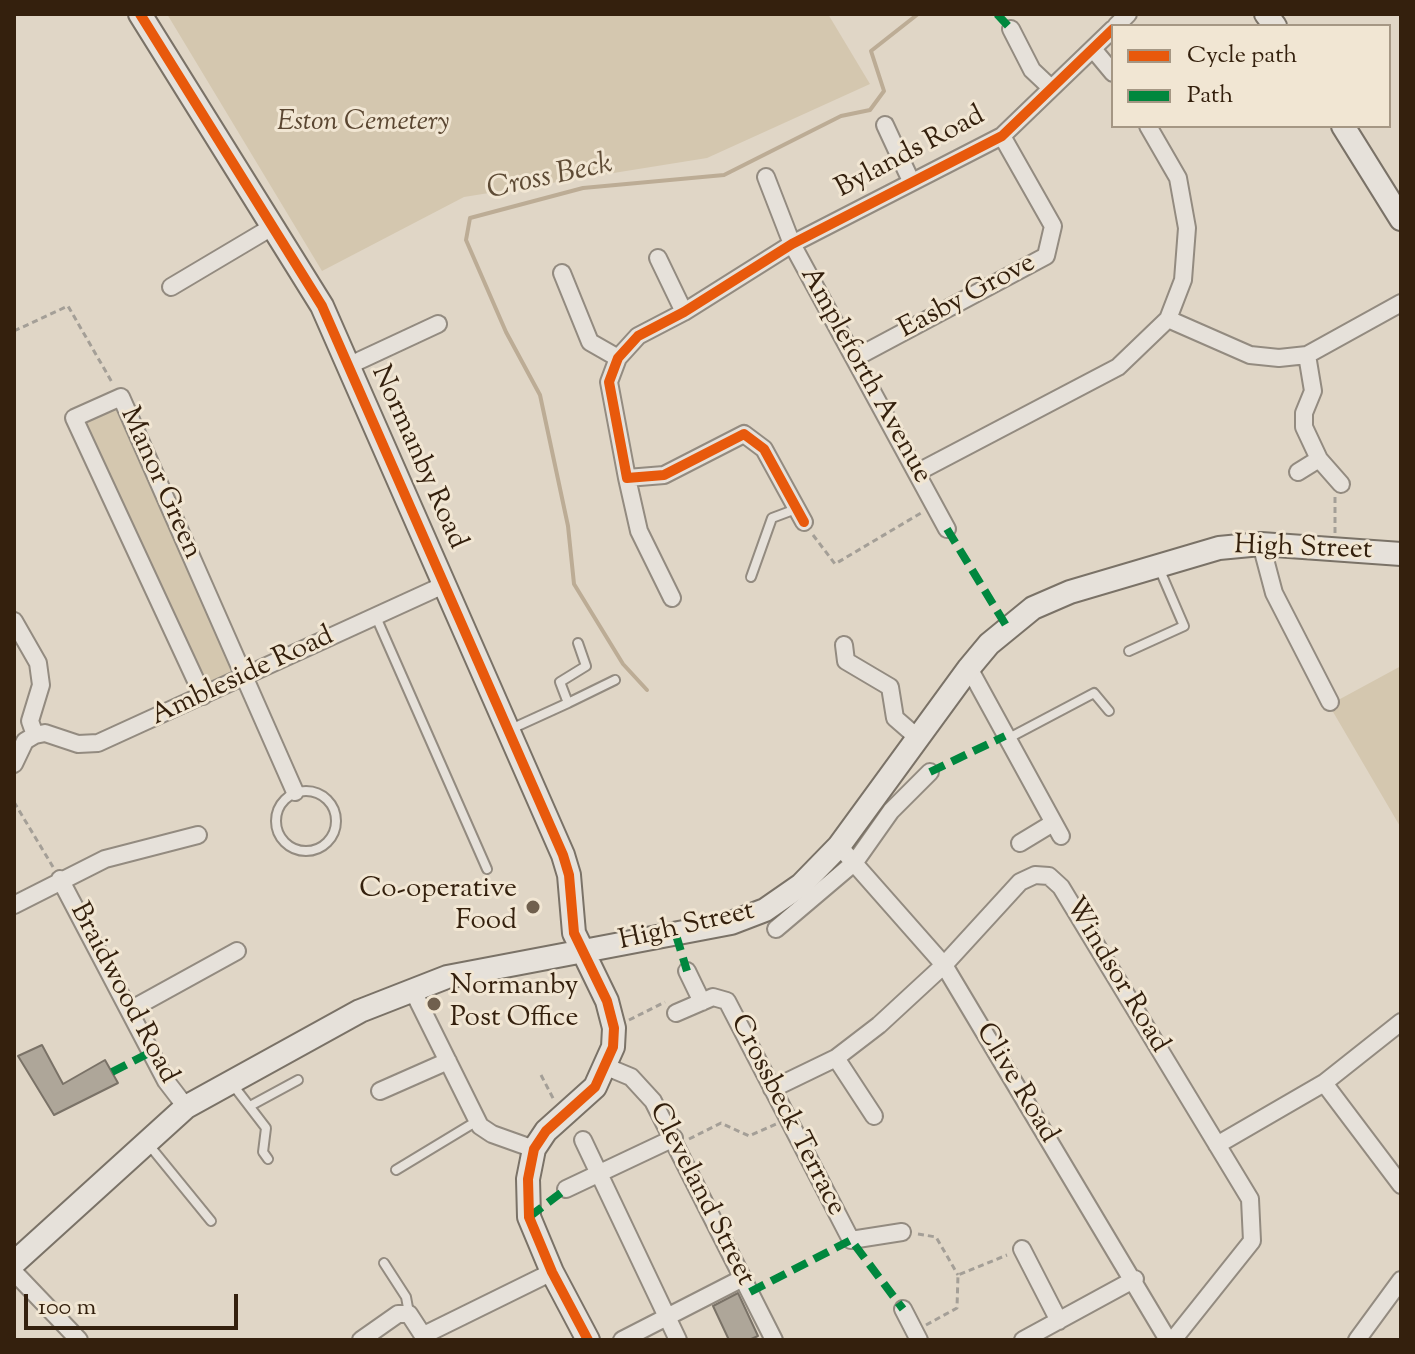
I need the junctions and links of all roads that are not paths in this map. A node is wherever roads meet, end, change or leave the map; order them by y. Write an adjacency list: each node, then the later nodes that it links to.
1 (140, 14): 14 (main road, Normanby Road)
2 (1011, 29): 6 (street)
3 (1111, 31): 4 (street, Bylands Road)
4 (1093, 49): 5 (street); 6 (street, Bylands Road)
5 (1111, 71)
6 (1050, 87): 10 (street, Bylands Road)
7 (885, 125): 12 (street)
8 (1149, 128): 21 (street)
9 (1344, 128): 13 (main road)
10 (1002, 136): 12 (street, Bylands Road); 25 (street, Easby Grove)
11 (766, 177): 15 (street, Ampleforth Avenue)
12 (911, 181): 15 (street, Bylands Road)
13 (1401, 219)
14 (272, 227): 18 (street); 26 (main road, Normanby Road)
15 (792, 244): 20 (street, Bylands Road); 25 (street, Ampleforth Avenue)
16 (658, 258): 20 (street)
17 (562, 273): 24 (street)
18 (171, 287)
19 (1401, 303): 23 (street)
20 (684, 312): 24 (street, Bylands Road)
21 (1168, 319): 23 (street); 28 (street)
22 (438, 324): 26 (street)
23 (1307, 355): 27 (street)
24 (618, 358): 30 (street)
25 (855, 358): 28 (street, Ampleforth Avenue)
26 (350, 365): 38 (main road, Normanby Road)
27 (1319, 459): 29 (street); 31 (street)
28 (918, 472): 33 (street, Ampleforth Avenue)
29 (1298, 472)
30 (627, 478): 32 (street); 39 (street)
31 (1338, 482)
32 (800, 516): 37 (lane)
33 (947, 529)
34 (1261, 544): 35 (main road, High Street); 36 (main road, High Street); 49 (street)
35 (1401, 554)
36 (1158, 564): 44 (lane); 45 (main road, High Street)
37 (751, 577)
38 (446, 584): 40 (street, Ambleside Road); 52 (main road, Normanby Road)
39 (672, 598)
40 (376, 617): 46 (street, Ambleside Road); 63 (lane)
41 (14, 621): 53 (street)
42 (578, 643): 50 (lane)
43 (844, 645): 54 (street)
44 (1129, 651)
45 (969, 668): 54 (main road, High Street); 55 (street)
46 (244, 677): 48 (street, Ambleside Road); 48 (street, Manor Green); 58 (street, Manor Green)
47 (615, 680): 50 (lane)
48 (203, 696): 53 (street, Ambleside Road)
49 (1330, 702)
50 (568, 703): 52 (lane)
51 (1109, 711): 55 (lane)
52 (510, 729): 68 (main road, Normanby Road)
53 (35, 735): 56 (street)
54 (918, 738): 61 (main road, High Street)
55 (1007, 740): 60 (street)
56 (14, 764)
57 (930, 772): 62 (street)
58 (295, 792): 58 (lane)
59 (198, 835): 64 (street)
60 (1020, 843)
61 (839, 846): 62 (street, Clive Road); 68 (main road, High Street)
62 (855, 862): 66 (street); 69 (street, Clive Road)
63 (487, 869)
64 (60, 879): 65 (street); 73 (street, Braidwood Road)
65 (14, 905)
66 (776, 929)
67 (237, 951): 73 (street)
68 (581, 951): 71 (main road, High Street); 78 (main road, Normanby Road)
69 (944, 965): 76 (street, Windsor Road); 91 (street, Windsor Road); 106 (street, Clive Road)
70 (687, 971): 72 (street, Crossbeck Terrace)
71 (412, 989): 77 (street); 79 (main road, High Street)
72 (707, 999): 74 (street); 82 (street, Crossbeck Terrace)
73 (130, 1010): 85 (street, Braidwood Road)
74 (676, 1013)
75 (1401, 1022): 81 (street)
76 (836, 1058): 82 (street, Windsor Road); 86 (street)
77 (448, 1061): 83 (street); 87 (street)
78 (607, 1067): 90 (street, Cleveland Street); 92 (main road)
79 (230, 1080): 84 (lane); 85 (main road, High Street)
80 (298, 1080): 84 (lane)
81 (1324, 1083): 91 (street); 96 (street)
82 (772, 1089): 99 (street, Crossbeck Terrace)
83 (380, 1091)
84 (250, 1106): 93 (lane)
85 (186, 1107): 89 (main road, High Street)
86 (874, 1116)
87 (478, 1120): 92 (street); 94 (lane)
88 (583, 1140): 95 (street)
89 (146, 1141): 98 (lane); 101 (main road, High Street)
90 (676, 1141): 95 (street); 105 (street, Cleveland Street)
91 (1217, 1145): 121 (street, Windsor Road)
92 (534, 1149): 104 (main road)
93 (268, 1159)
94 (396, 1170)
95 (598, 1172): 97 (street); 110 (street)
96 (1401, 1185)
97 (566, 1189)
98 (211, 1221)
99 (902, 1232)
100 (1022, 1249): 111 (street)
101 (14, 1263)
102 (384, 1263): 109 (lane)
103 (14, 1272): 114 (street)
104 (552, 1272): 113 (street); 116 (main road)
105 (743, 1278): 110 (street); 119 (street, Cleveland Street)
106 (1135, 1279): 111 (street); 121 (street, Clive Road)
107 (1401, 1280): 122 (street)
108 (903, 1309): 112 (street)
109 (409, 1314): 113 (street); 115 (street)
110 (666, 1317): 117 (street); 118 (street)
111 (1059, 1321): 120 (street)
112 (917, 1335)
113 (425, 1337)
114 (79, 1340)
115 (361, 1340)
116 (588, 1340)
117 (622, 1340)
118 (678, 1340)
119 (774, 1340)
120 (1023, 1340)
121 (1170, 1340)
122 (1357, 1340)

